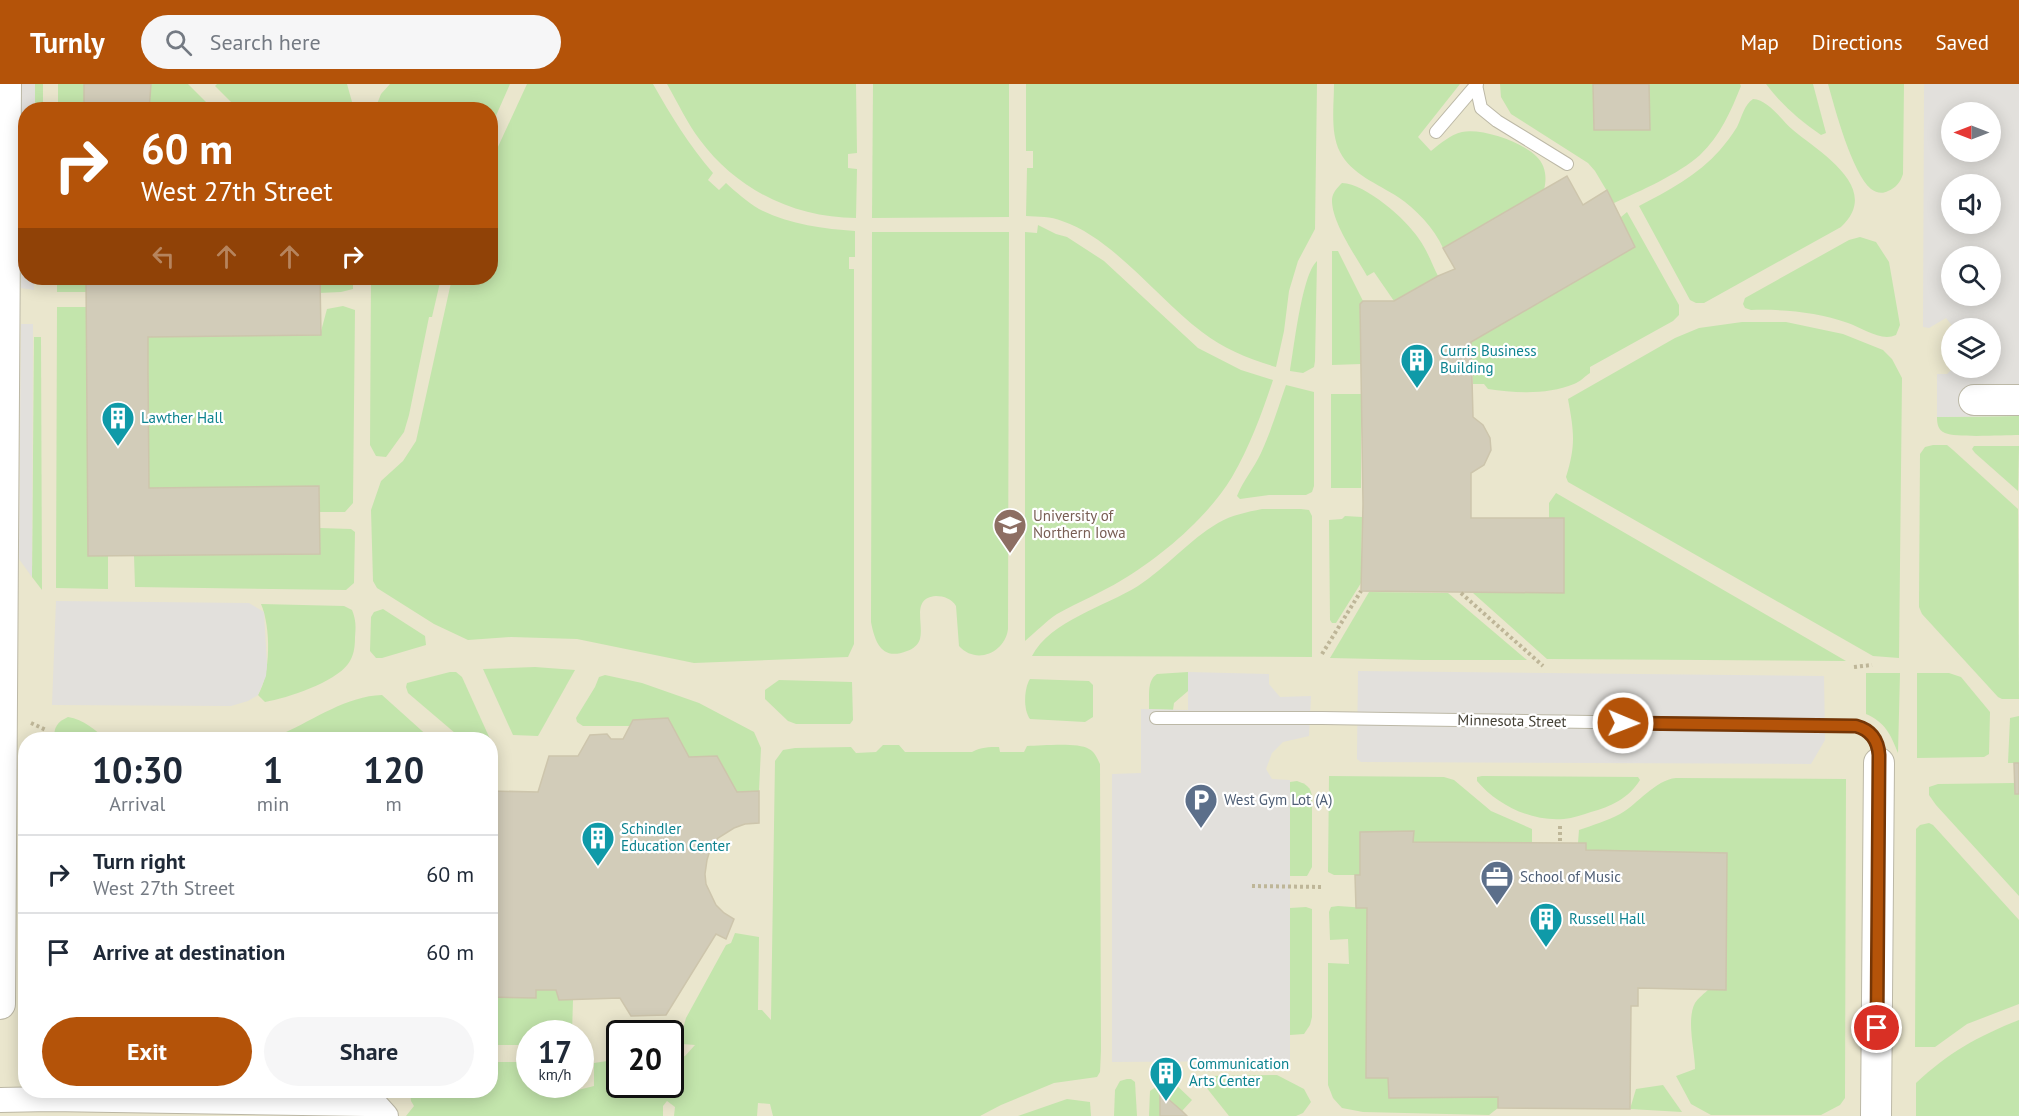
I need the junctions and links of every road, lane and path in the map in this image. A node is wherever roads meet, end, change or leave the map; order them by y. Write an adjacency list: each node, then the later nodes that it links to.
1 (6, 84): 19 (street)
2 (1477, 84): 3 (lane); 4 (lane)
3 (1436, 132)
4 (1567, 164)
5 (1974, 400): 6 (street)
6 (2019, 400)
7 (1361, 591): 9 (path)
8 (1461, 593): 11 (path)
9 (1322, 654)
10 (1872, 665): 12 (path)
11 (1543, 666)
12 (1854, 667)
13 (1156, 718): 14 (lane, Minnesota Street)
14 (1879, 763): 22 (street)
15 (1560, 826): 16 (path)
16 (1560, 843)
17 (1252, 886): 18 (path)
18 (1321, 887)
19 (0, 1004)
20 (0, 1100): 21 (street)
21 (386, 1116)
22 (1876, 1116)

